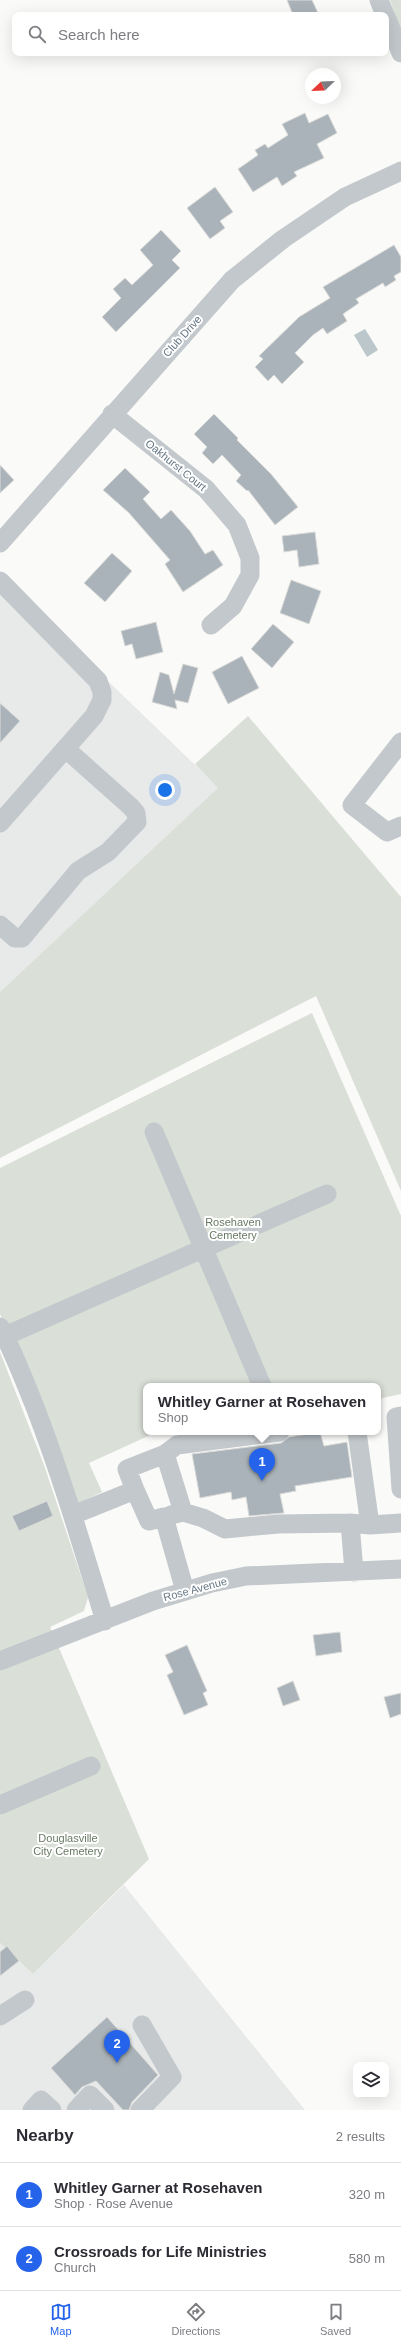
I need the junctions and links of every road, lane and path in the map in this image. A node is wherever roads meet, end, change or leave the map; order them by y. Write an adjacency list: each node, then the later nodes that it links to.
1 (380, 0): 2 (street)
2 (384, 12)
3 (389, 23): 4 (street)
4 (401, 53)
5 (401, 171): 6 (street, Club Drive)
6 (112, 414): 7 (street, Club Drive); 9 (street, Oakhurst Court)
7 (0, 543)
8 (0, 580): 11 (street)
9 (211, 625)
10 (401, 742): 13 (street)
11 (66, 749): 12 (street); 14 (street)
12 (0, 823)
13 (401, 826)
14 (0, 925)
15 (154, 1132): 17 (street)
16 (327, 1194): 17 (street)
17 (205, 1248): 18 (street); 19 (street)
18 (3, 1331): 27 (street)
19 (261, 1383)
20 (401, 1416): 24 (street)
21 (256, 1435): 23 (street)
22 (357, 1435): 31 (street)
23 (165, 1454): 25 (street); 26 (street)
24 (401, 1489)
25 (135, 1490): 27 (street); 28 (street)
26 (183, 1512): 28 (street); 29 (street)
27 (73, 1515): 35 (street)
28 (164, 1517): 34 (street)
29 (350, 1523): 31 (street); 33 (street)
30 (401, 1523): 31 (street)
31 (370, 1525)
32 (401, 1569): 33 (street, Rose Avenue)
33 (354, 1572): 34 (street, Rose Avenue)
34 (185, 1591): 35 (street, Rose Avenue)
35 (105, 1621): 36 (street, Rose Avenue)
36 (0, 1661)
37 (91, 1766): 38 (street)
38 (0, 1805)
39 (25, 2000): 40 (street)
40 (0, 2016)
41 (142, 2025): 46 (street)
42 (32, 2110): 43 (street)
43 (52, 2110)
44 (76, 2110): 45 (street)
45 (105, 2110)
46 (140, 2110)

